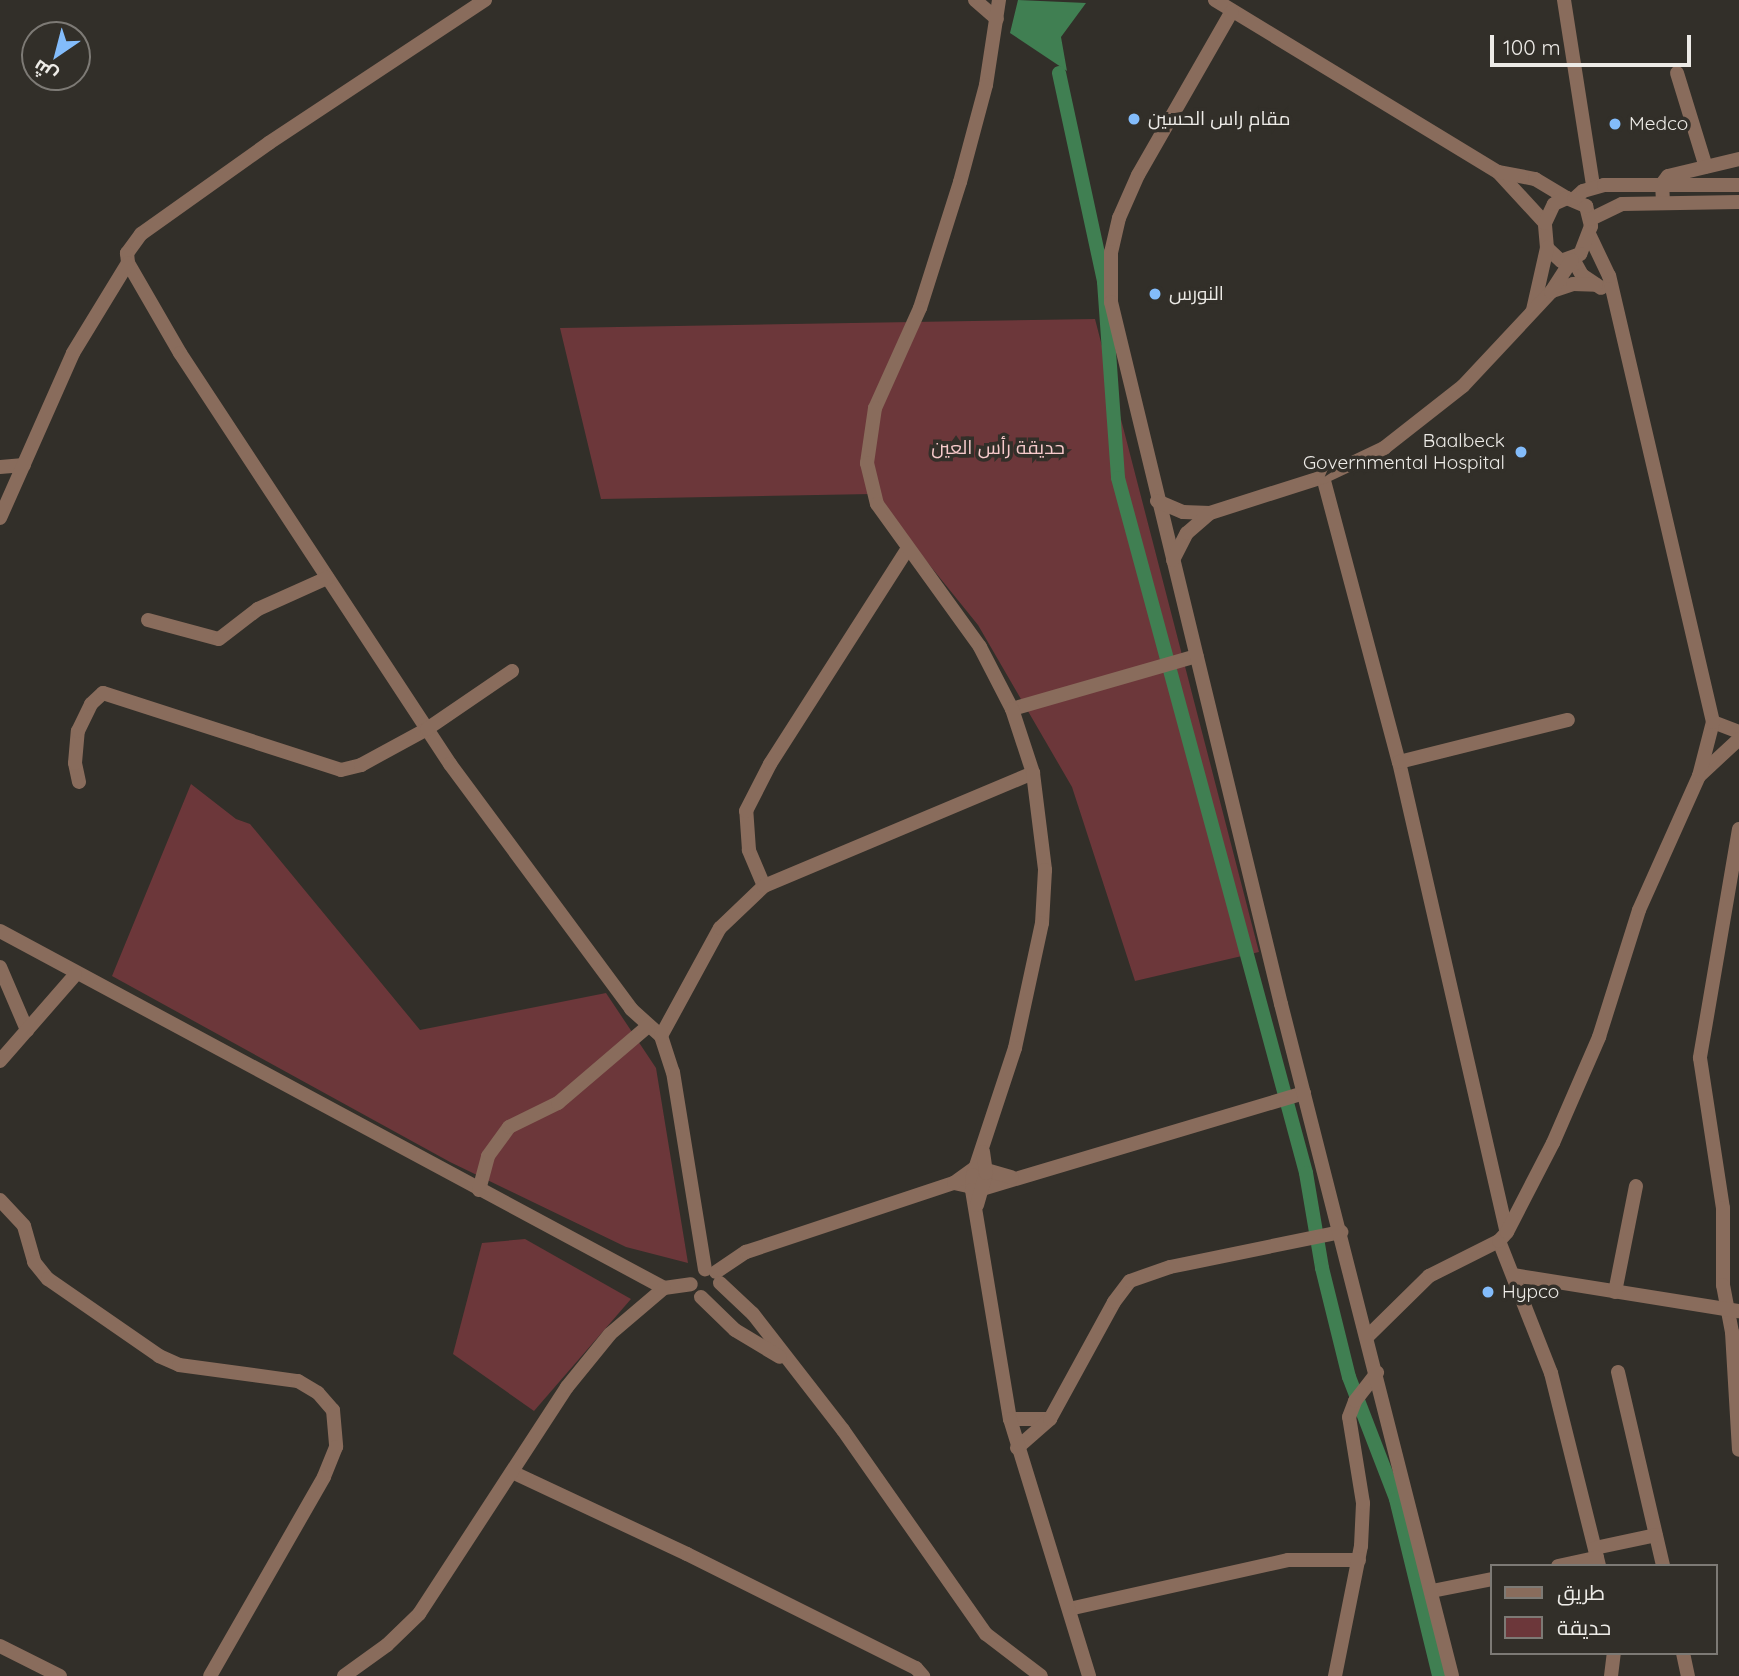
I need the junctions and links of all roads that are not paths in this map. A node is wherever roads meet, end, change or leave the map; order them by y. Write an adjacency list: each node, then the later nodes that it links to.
1 (485, 0): 22 (street)
2 (975, 0): 7 (street)
3 (999, 0): 7 (street)
4 (1215, 0): 6 (street)
5 (1564, 0): 14 (street)
6 (1232, 11): 11 (street); 30 (street)
7 (997, 19): 33 (street)
8 (1677, 73): 10 (street)
9 (1739, 159): 10 (street)
10 (1706, 167): 12 (street)
11 (1498, 172): 15 (street); 18 (street)
12 (1662, 184): 13 (street); 14 (street); 16 (street)
13 (1739, 185)
14 (1593, 186): 15 (street)
15 (1571, 199): 18 (street); 19 (street)
16 (1663, 202): 17 (street); 19 (street)
17 (1739, 202)
18 (1545, 223): 20 (street)
19 (1590, 226): 21 (street); 24 (street)
20 (1547, 248): 21 (street); 26 (street)
21 (1572, 260): 23 (street); 25 (street)
22 (128, 263): 27 (street); 35 (street)
23 (1596, 285): 24 (street); 25 (street)
24 (1613, 291): 41 (street)
25 (1551, 292): 26 (street)
26 (1533, 310): 29 (street)
27 (24, 465): 28 (street); 32 (street)
28 (0, 467)
29 (1324, 477): 31 (street); 45 (street)
30 (1157, 501): 31 (street); 34 (street)
31 (1210, 513): 34 (street)
32 (0, 518)
33 (908, 548): 39 (street); 50 (street)
34 (1173, 560): 37 (street)
35 (327, 578): 36 (street); 42 (street)
36 (148, 620)
37 (1190, 658): 39 (street); 58 (street)
38 (512, 671): 42 (street)
39 (1012, 709): 46 (street)
40 (1568, 720): 45 (street)
41 (1713, 722): 43 (street); 47 (street)
42 (427, 729): 48 (street); 54 (street)
43 (1739, 732)
44 (1739, 739): 47 (street)
45 (1399, 762): 67 (street)
46 (1033, 773): 50 (street); 59 (street)
47 (1699, 776): 67 (street)
48 (79, 782)
49 (1739, 829): 74 (street)
50 (765, 886): 56 (street)
51 (0, 931): 53 (street)
52 (0, 967): 55 (street)
53 (75, 975): 55 (street); 64 (street)
54 (648, 1026): 56 (street); 64 (street)
55 (27, 1030): 57 (street)
56 (661, 1037): 68 (street)
57 (0, 1060)
58 (1304, 1093): 60 (street); 66 (street)
59 (981, 1167): 60 (street); 61 (street); 63 (street)
60 (1013, 1177): 63 (street)
61 (954, 1183): 63 (street); 68 (street)
62 (1636, 1186): 72 (street)
63 (977, 1189): 79 (street)
64 (479, 1190): 71 (street)
65 (0, 1200): 96 (street)
66 (1341, 1232): 75 (street); 80 (street)
67 (1503, 1236): 69 (street); 75 (street)
68 (714, 1275): 70 (street); 73 (street); 76 (street)
69 (1513, 1275): 72 (street); 85 (street)
70 (691, 1284): 71 (street); 73 (street)
71 (664, 1288): 83 (street)
72 (1615, 1292): 74 (street)
73 (701, 1297): 76 (street)
74 (1733, 1312): 82 (street)
75 (1367, 1337): 78 (street)
76 (784, 1359): 99 (street)
77 (1618, 1372): 84 (street)
78 (1377, 1373): 86 (street); 90 (street)
79 (1010, 1419): 80 (street); 81 (street)
80 (1050, 1419): 81 (street)
81 (1017, 1448): 91 (street)
82 (1739, 1450)
83 (512, 1472): 97 (street); 98 (street)
84 (1656, 1535): 85 (street); 88 (street)
85 (1597, 1557): 87 (street)
86 (1359, 1560): 91 (street); 101 (street)
87 (1567, 1564)
88 (1663, 1564)
89 (1490, 1579): 90 (street)
90 (1432, 1591): 102 (street)
91 (1069, 1609): 100 (street)
92 (0, 1646): 95 (street)
93 (1614, 1655): 103 (street)
94 (1683, 1655): 104 (street)
95 (60, 1676)
96 (209, 1676)
97 (344, 1676)
98 (923, 1676)
99 (1041, 1676)
100 (1089, 1676)
101 (1335, 1676)
102 (1452, 1676)
103 (1611, 1676)
104 (1688, 1676)

